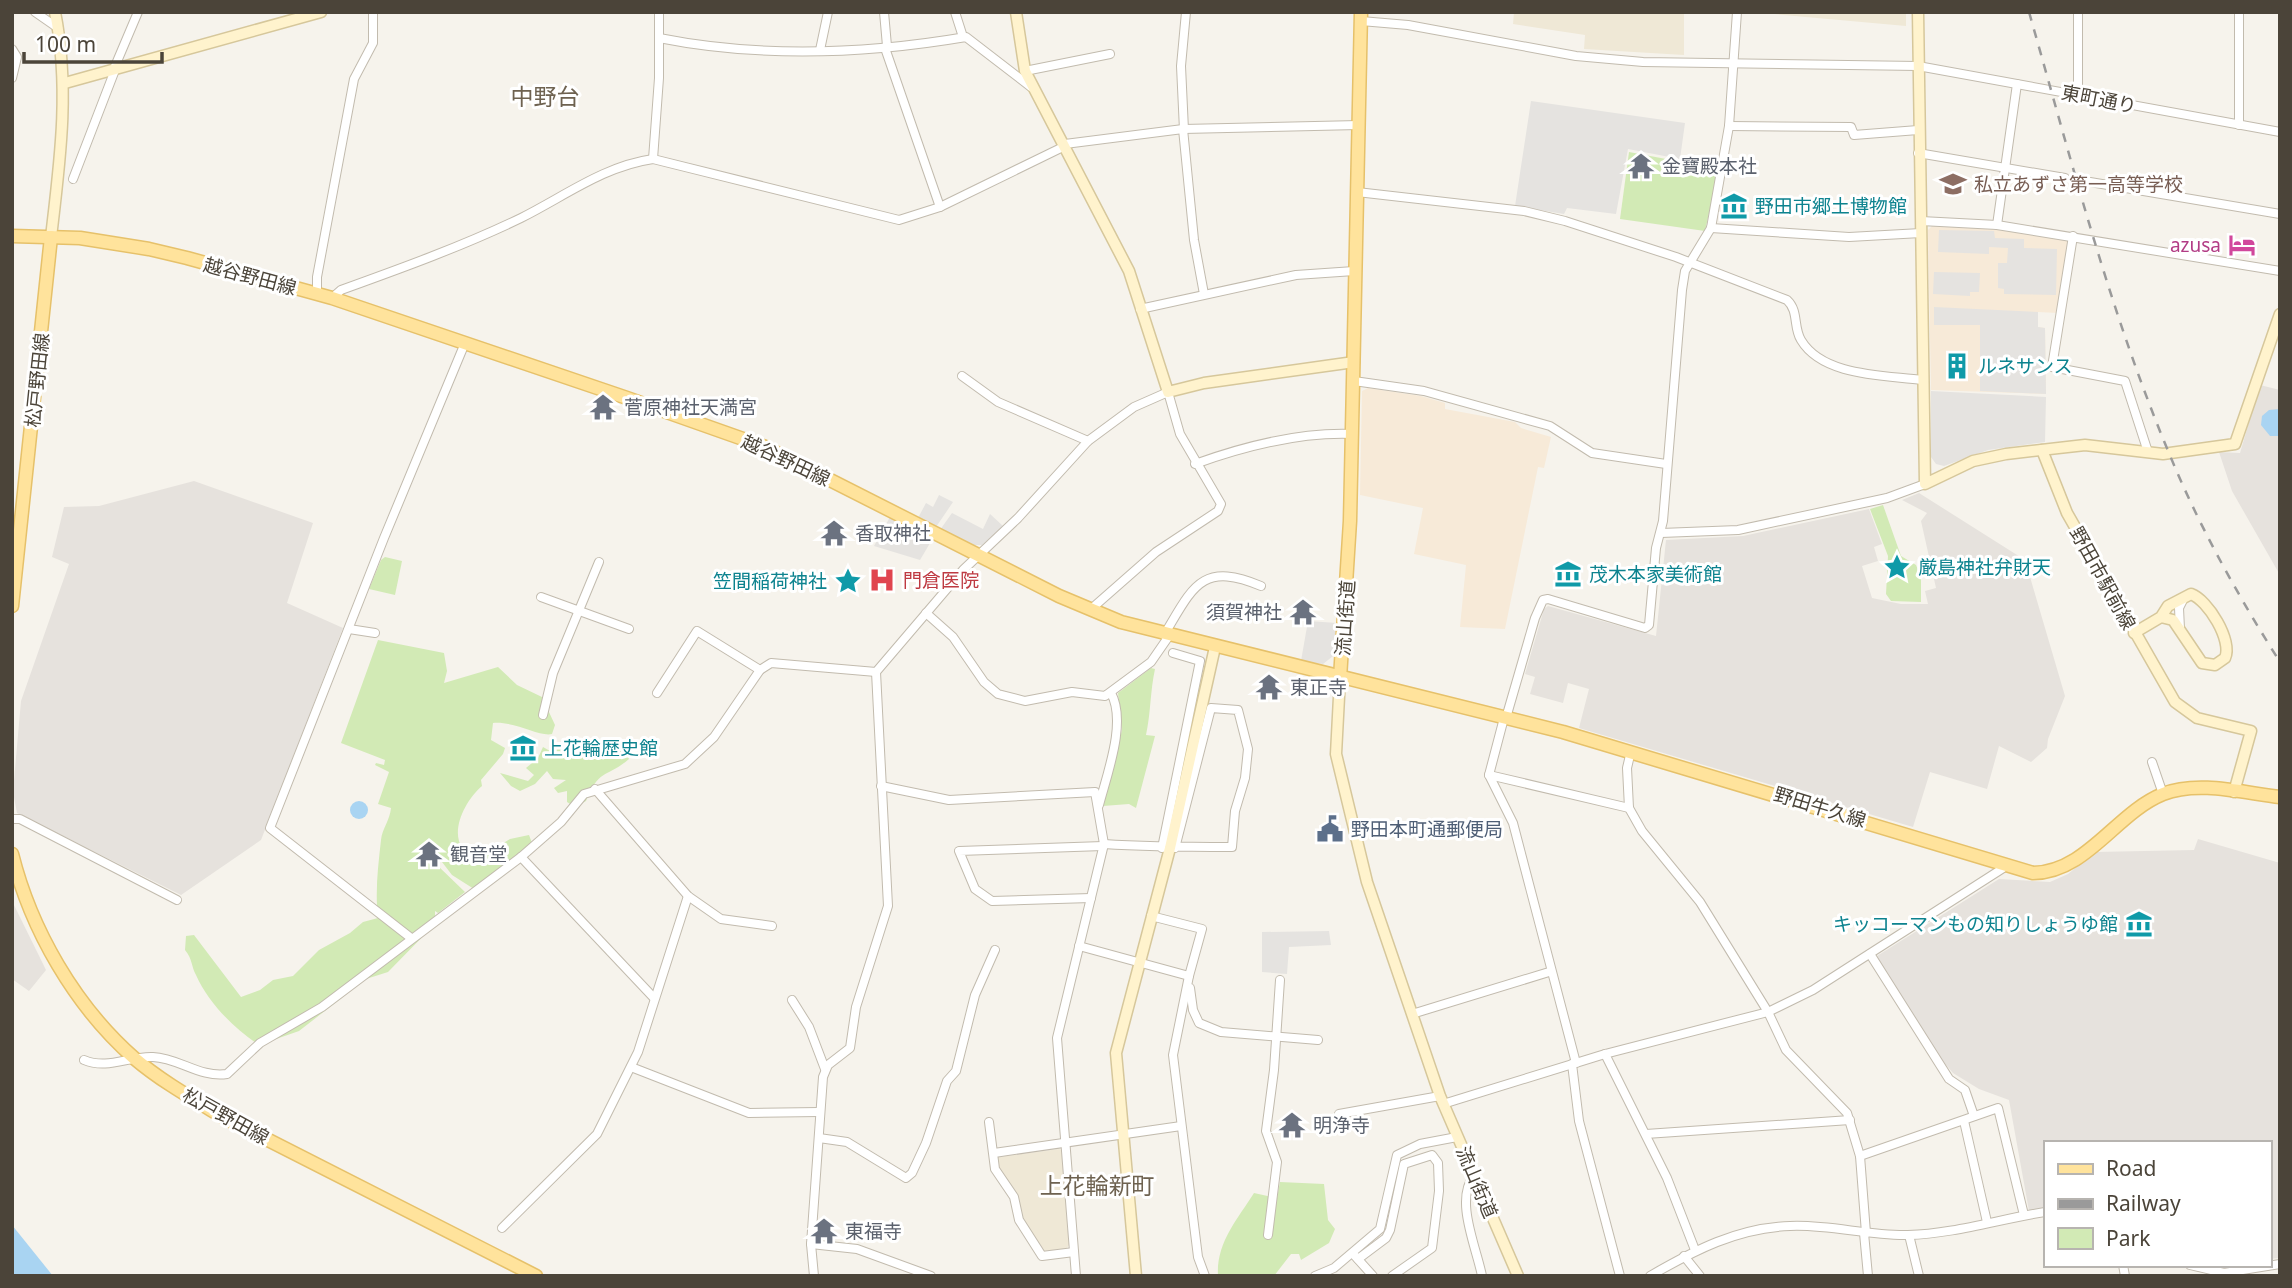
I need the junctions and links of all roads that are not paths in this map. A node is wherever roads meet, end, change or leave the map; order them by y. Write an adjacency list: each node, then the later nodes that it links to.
1 (35, 12): 17 (street)
2 (55, 12): 17 (street)
3 (138, 12): 26 (street)
4 (321, 12): 26 (street)
5 (373, 12): 59 (street)
6 (659, 12): 19 (street)
7 (828, 12): 22 (street)
8 (884, 12): 20 (street)
9 (955, 12): 18 (street)
10 (1016, 12): 27 (street)
11 (1186, 12): 36 (street)
12 (1737, 12): 24 (street)
13 (1918, 12): 25 (street)
14 (2078, 12): 32 (street)
15 (2239, 12): 34 (street)
16 (1361, 16): 24 (street, 東町通り); 33 (main road, 流山街道)
17 (58, 28): 29 (street)
18 (963, 37): 20 (street); 31 (street)
19 (659, 38): 22 (street); 41 (street)
20 (886, 47): 22 (street); 47 (street)
21 (12, 48): 28 (street)
22 (820, 50)
23 (1110, 54): 27 (street)
24 (1733, 63): 25 (street, 東町通り); 35 (street)
25 (1918, 66): 30 (street, 東町通り); 37 (street)
26 (114, 71): 29 (street); 44 (street)
27 (1025, 71): 31 (street)
28 (12, 78)
29 (65, 83): 55 (street)
30 (2017, 84): 32 (street, 東町通り); 42 (street)
31 (1031, 87): 39 (street)
32 (2078, 95): 34 (street, 東町通り)
33 (1359, 125): 36 (street); 46 (main road, 流山街道)
34 (2239, 125): 38 (street, 東町通り)
35 (1730, 126): 37 (street); 51 (street)
36 (1184, 130): 39 (street); 60 (street)
37 (1918, 130): 40 (street)
38 (2280, 132)
39 (1065, 145): 47 (street); 62 (street)
40 (1918, 153): 42 (street); 49 (street)
41 (653, 159): 47 (street); 61 (street)
42 (2006, 168): 43 (street); 50 (street)
43 (2065, 178)
44 (73, 179)
45 (2090, 182): 48 (street)
46 (1357, 192): 56 (street); 57 (main road, 流山街道)
47 (940, 207)
48 (2280, 214)
49 (1921, 221): 50 (street); 52 (street)
50 (1997, 225): 54 (street)
51 (1711, 228): 52 (street); 56 (street)
52 (1921, 233): 67 (street)
53 (12, 236): 55 (main road, 越谷野田線)
54 (2073, 236): 58 (street); 73 (street)
55 (51, 237): 59 (main road, 越谷野田線); 83 (main road, 松戸野田線)
56 (1691, 264): 67 (street); 75 (street)
57 (1354, 271): 60 (street); 65 (main road, 流山街道)
58 (2280, 271)
59 (317, 294): 61 (main road, 越谷野田線)
60 (1204, 294): 62 (street)
61 (332, 298): 64 (main road, 越谷野田線)
62 (1140, 309): 69 (street)
63 (2280, 314): 73 (street)
64 (465, 343): 78 (main road, 越谷野田線); 88 (street)
65 (1354, 362): 68 (main road, 流山街道); 69 (street)
66 (962, 376): 71 (street)
67 (1922, 380): 76 (street)
68 (1354, 381): 70 (main road, 流山街道); 75 (street)
69 (1168, 392): 71 (street); 74 (street)
70 (1352, 434): 74 (street); 98 (main road, 流山街道)
71 (1088, 441): 78 (street)
72 (2042, 450): 73 (street); 76 (street); 92 (street, 野田市駅前線)
73 (2148, 452)
74 (1195, 464): 84 (street)
75 (1666, 464): 77 (street)
76 (1925, 484): 77 (street)
77 (1661, 533): 102 (street)
78 (979, 555): 84 (main road, 越谷野田線); 86 (street)
79 (599, 562): 85 (street)
80 (1261, 586): 93 (street)
81 (2186, 595): 87 (street); 90 (street); 90 (street)
82 (541, 597): 85 (street)
83 (12, 606)
84 (1090, 610): 93 (main road, 越谷野田線)
85 (580, 611): 89 (street); 101 (street)
86 (926, 612): 97 (street); 100 (street)
87 (2161, 617): 90 (street); 92 (street)
88 (349, 629): 91 (street); 124 (street)
89 (629, 629)
90 (2180, 629)
91 (375, 633)
92 (2134, 633): 108 (street, 野田市駅前線)
93 (1166, 636): 94 (main road, 越谷野田線); 100 (street)
94 (1215, 647): 98 (main road, 越谷野田線); 115 (street)
95 (1173, 653): 115 (street)
96 (760, 670): 97 (street); 99 (street); 107 (street)
97 (876, 672): 106 (street)
98 (1340, 678): 102 (main road, 野田牛久線); 135 (street, 流山街道)
99 (657, 693)
100 (1111, 693): 111 (street)
101 (542, 715)
102 (1505, 718): 103 (main road, 野田牛久線); 105 (street)
103 (1631, 751): 112 (street); 118 (main road, 野田牛久線)
104 (2152, 762): 109 (street)
105 (1489, 775): 112 (street); 129 (street)
106 (881, 786): 111 (street); 143 (street)
107 (594, 789): 117 (street); 119 (street)
108 (2234, 792): 109 (main road, 野田牛久線); 110 (main road, 野田牛久線)
109 (2163, 794): 118 (main road, 野田牛久線)
110 (2280, 797)
111 (1098, 807): 114 (street)
112 (1629, 808): 134 (street)
113 (12, 819): 121 (street)
114 (1103, 845): 115 (street); 120 (street); 120 (street)
115 (1169, 848): 115 (street); 122 (street)
116 (12, 854): 139 (main road, 松戸野田線)
117 (521, 857): 124 (street); 132 (street)
118 (2008, 865): 127 (street)
119 (688, 896): 123 (street); 132 (street)
120 (1091, 898): 125 (street)
121 (177, 900)
122 (1151, 916): 128 (street); 130 (street)
123 (772, 926)
124 (411, 938): 139 (street)
125 (1079, 946): 128 (street); 156 (street)
126 (995, 950): 155 (street)
127 (1870, 954): 134 (street); 147 (street)
128 (1139, 963): 130 (street); 153 (street)
129 (1549, 972): 135 (street); 141 (street)
130 (1189, 979): 136 (street); 151 (street)
131 (1280, 980): 136 (street)
132 (654, 998): 142 (street)
133 (792, 1000): 143 (street)
134 (1768, 1013): 138 (street); 148 (street)
135 (1412, 1014): 144 (street, 流山街道)
136 (1276, 1038): 137 (street); 165 (street)
137 (1318, 1041)
138 (1605, 1054): 141 (street); 152 (street)
139 (134, 1058): 140 (street); 174 (main road, 松戸野田線)
140 (84, 1059)
141 (1574, 1064): 144 (street); 185 (street)
142 (631, 1067): 145 (street); 163 (street)
143 (825, 1069): 145 (street)
144 (1442, 1100): 146 (street); 154 (street, 流山街道)
145 (819, 1112): 155 (street)
146 (1339, 1114)
147 (1974, 1116): 149 (street); 161 (street)
148 (1850, 1120): 152 (street); 158 (street)
149 (1964, 1121): 158 (street); 162 (street)
150 (989, 1122): 157 (street)
151 (1181, 1126): 153 (street); 179 (street)
152 (1646, 1134): 168 (street)
153 (1123, 1135): 156 (street); 178 (street)
154 (1457, 1137): 159 (street, 流山街道); 170 (street)
155 (819, 1138): 167 (street)
156 (1065, 1142): 157 (street); 169 (street)
157 (995, 1153): 169 (street)
158 (1860, 1156): 164 (street)
159 (1474, 1176): 183 (street); 184 (street, 流山街道)
160 (2044, 1212): 161 (street)
161 (2024, 1216): 162 (street)
162 (1987, 1222): 166 (street)
163 (502, 1228)
164 (1865, 1233): 166 (street); 168 (street); 188 (street)
165 (1268, 1235)
166 (1909, 1235): 189 (street)
167 (811, 1244): 175 (street); 176 (street)
168 (1695, 1250): 171 (street)
169 (1074, 1252): 177 (street)
170 (1356, 1256): 180 (street); 181 (street); 182 (street)
171 (1684, 1256): 186 (street); 187 (street)
172 (2198, 1267): 173 (street)
173 (2261, 1267)
174 (536, 1276)
175 (814, 1276)
176 (931, 1276)
177 (1076, 1276)
178 (1136, 1276)
179 (1205, 1276)
180 (1315, 1276)
181 (1373, 1276)
182 (1392, 1276)
183 (1482, 1276)
184 (1518, 1276)
185 (1620, 1276)
186 (1650, 1276)
187 (1700, 1276)
188 (1868, 1276)
189 (1919, 1276)

